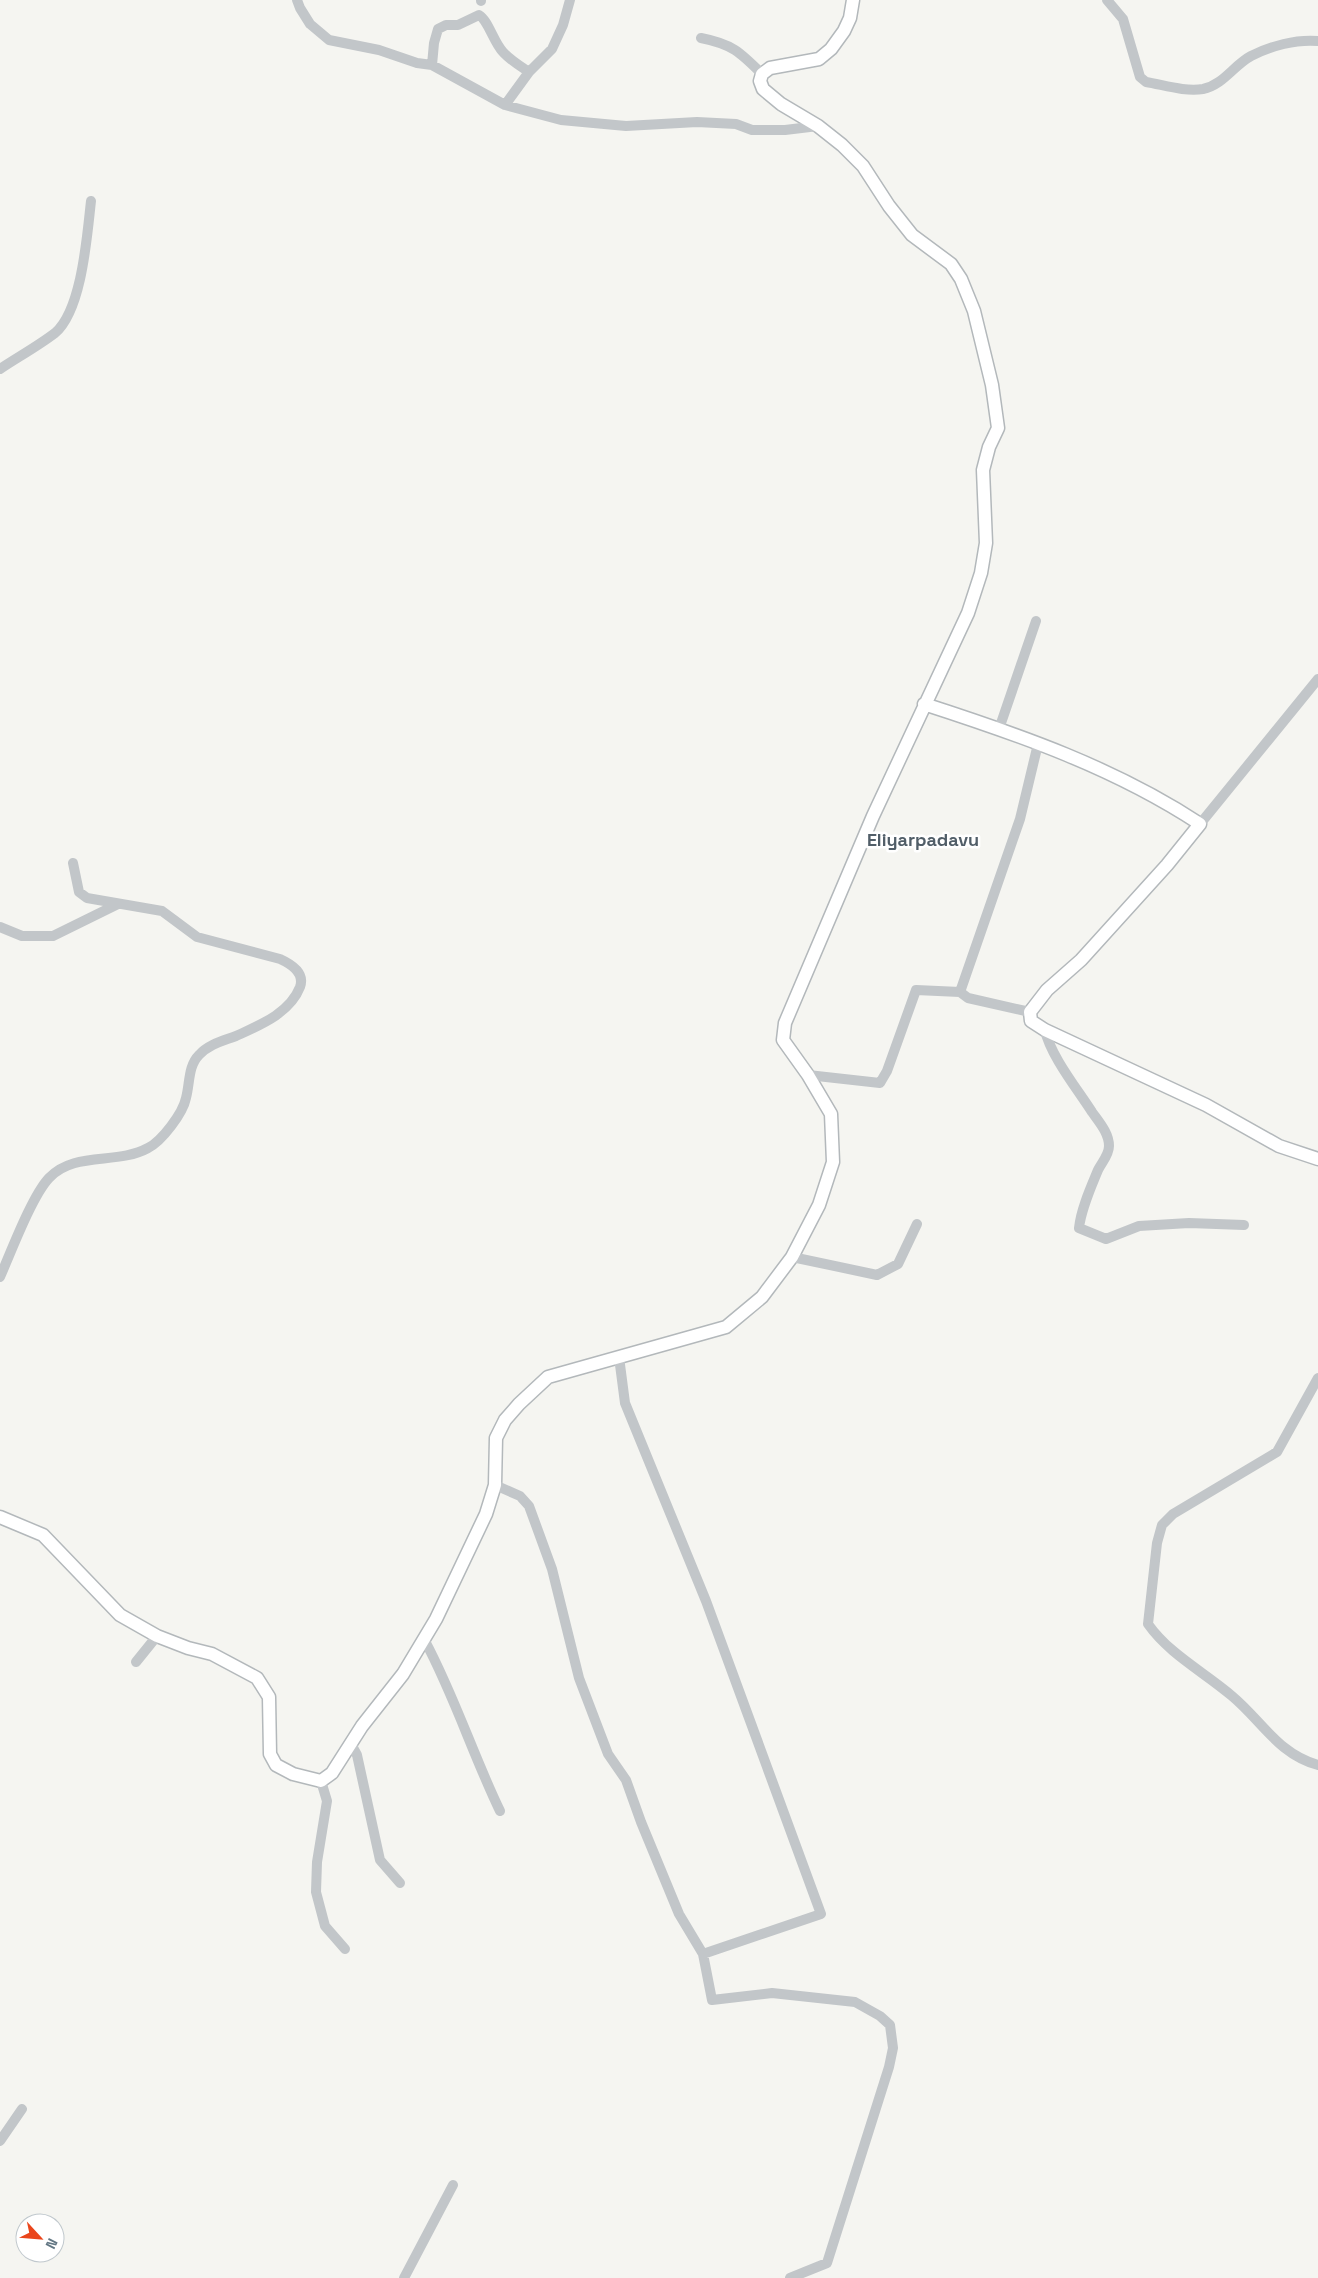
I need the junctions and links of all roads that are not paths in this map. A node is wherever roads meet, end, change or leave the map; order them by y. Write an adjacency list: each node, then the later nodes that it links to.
1 (298, 0): 7 (street)
2 (570, 0): 8 (street)
3 (853, 0): 9 (main road)
4 (1107, 0): 6 (street)
5 (701, 38): 9 (street)
6 (1318, 41)
7 (432, 65): 8 (street); 10 (street)
8 (529, 72): 10 (street)
9 (762, 74): 11 (main road)
10 (505, 105): 11 (street)
11 (818, 126): 16 (main road)
12 (91, 201): 13 (street)
13 (0, 369)
14 (1036, 621): 17 (street)
15 (1318, 680): 19 (street)
16 (924, 704): 17 (main road); 26 (main road)
17 (999, 729): 18 (main road)
18 (1038, 744): 19 (main road); 23 (street)
19 (1200, 824): 24 (main road)
20 (73, 863): 21 (street)
21 (118, 904): 22 (street); 31 (street)
22 (0, 927)
23 (960, 992): 24 (street); 26 (street)
24 (1030, 1012): 25 (main road)
25 (1045, 1030): 27 (main road); 29 (street)
26 (808, 1075): 30 (main road)
27 (1318, 1159)
28 (917, 1224): 30 (street)
29 (1244, 1225)
30 (792, 1257): 32 (main road)
31 (0, 1277)
32 (620, 1357): 34 (main road); 45 (street)
33 (1318, 1378): 40 (street)
34 (495, 1486): 37 (main road); 45 (street)
35 (0, 1517): 36 (main road)
36 (157, 1636): 38 (street); 41 (main road)
37 (425, 1641): 39 (main road); 42 (street)
38 (136, 1662)
39 (351, 1744): 41 (main road); 43 (street)
40 (1318, 1765)
41 (321, 1781): 44 (street)
42 (500, 1811)
43 (400, 1883)
44 (345, 1949)
45 (703, 1954): 50 (street)
46 (22, 2109): 47 (street)
47 (0, 2141)
48 (453, 2186): 49 (street)
49 (404, 2278)
50 (790, 2278)

